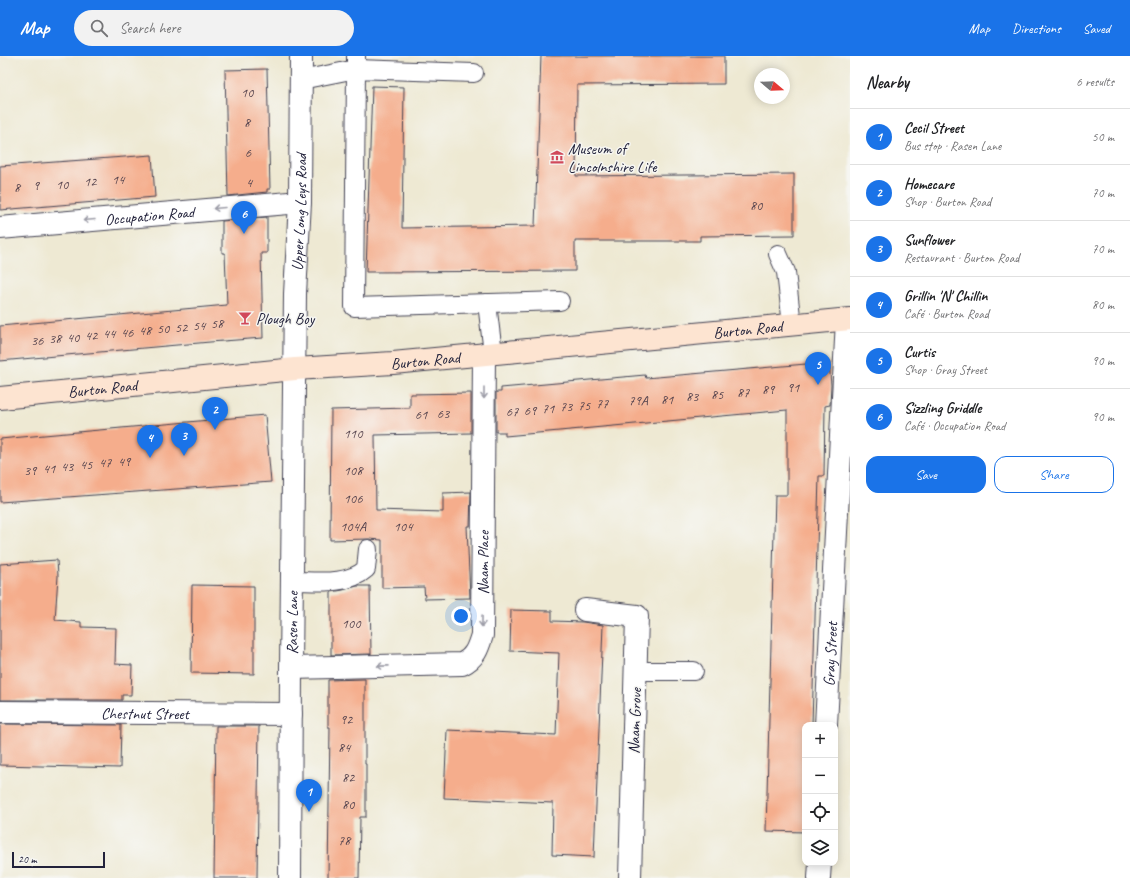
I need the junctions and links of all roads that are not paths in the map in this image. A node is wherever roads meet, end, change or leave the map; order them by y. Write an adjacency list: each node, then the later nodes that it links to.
1 (301, 56): 4 (street, Upper Long Leys Road)
2 (356, 63): 3 (lane); 4 (lane); 9 (lane)
3 (474, 73)
4 (301, 80): 5 (street, Upper Long Leys Road)
5 (300, 202): 6 (street, Occupation Road, one-way to 6); 13 (street, Upper Long Leys Road)
6 (0, 228)
7 (778, 254): 11 (lane)
8 (560, 301): 9 (lane)
9 (487, 303): 12 (lane)
10 (848, 320): 11 (street, Burton Road); 23 (street, Gray Street)
11 (792, 325): 12 (street, Burton Road)
12 (488, 354): 13 (street, Burton Road); 18 (street, Naam Place, one-way to 18)
13 (295, 369): 14 (street, Burton Road); 16 (street, Rasen Lane)
14 (0, 398)
15 (368, 549): 16 (lane)
16 (292, 581): 18 (street, Rasen Lane)
17 (585, 610): 19 (street, Naam Grove)
18 (291, 668): 22 (street, Rasen Lane)
19 (636, 671): 20 (lane); 26 (street, Naam Grove)
20 (694, 672)
21 (0, 712): 22 (street, Chestnut Street)
22 (291, 714): 25 (street, Rasen Lane)
23 (826, 722)
24 (820, 866): 27 (street)
25 (290, 878)
26 (630, 878)
27 (819, 878)

